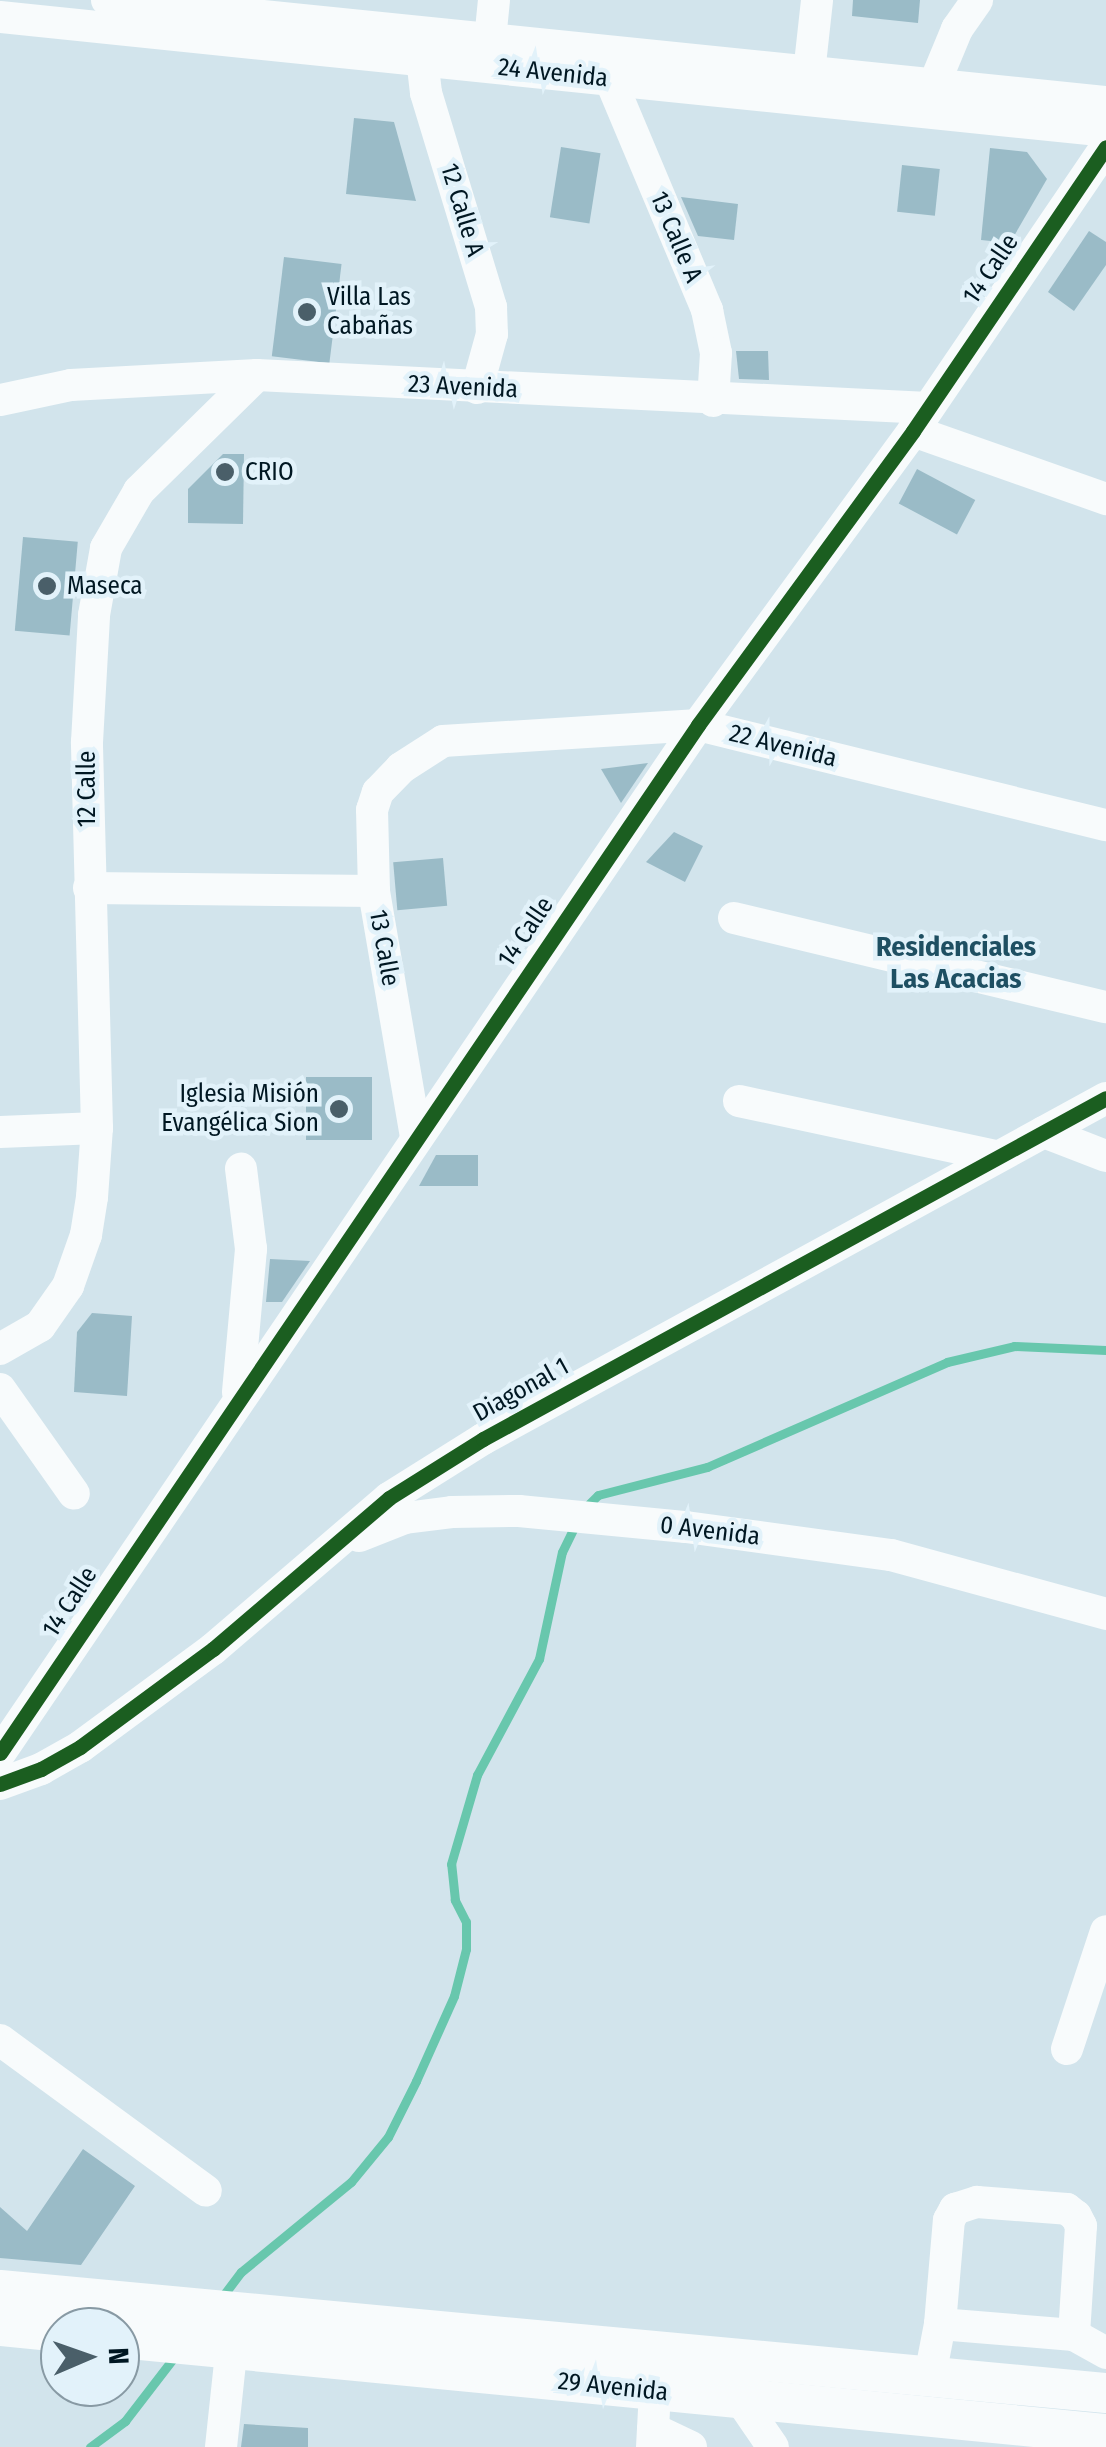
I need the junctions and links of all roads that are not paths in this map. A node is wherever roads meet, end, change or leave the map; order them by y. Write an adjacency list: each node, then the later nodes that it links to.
1 (106, 0): 5 (street, 24 Avenida)
2 (494, 0): 8 (street)
3 (817, 0): 9 (street)
4 (976, 0): 11 (street)
5 (163, 13): 6 (street, 24 Avenida); 7 (street, 24 Avenida)
6 (0, 17)
7 (420, 46): 8 (street, 24 Avenida); 17 (street, 12 Calle A)
8 (489, 52): 9 (street, 24 Avenida); 10 (street, 24 Avenida)
9 (809, 74): 11 (street, 24 Avenida)
10 (610, 78): 13 (street, 24 Avenida); 19 (street, 13 Calle A)
11 (933, 87): 12 (street, 24 Avenida)
12 (1106, 102)
13 (1106, 131)
14 (1106, 147): 15 (street, 14 Calle)
15 (1093, 185): 20 (street, 14 Calle)
16 (257, 375): 17 (street, 23 Avenida); 18 (street, 23 Avenida); 25 (street, 12 Calle)
17 (477, 388): 19 (street, 23 Avenida)
18 (0, 400)
19 (713, 401): 20 (street, 23 Avenida)
20 (920, 420): 21 (street, 23 Avenida); 22 (street, 14 Calle)
21 (1106, 499)
22 (698, 725): 23 (street, 22 Avenida); 24 (street, 22 Avenida); 34 (street, 14 Calle)
23 (401, 768): 26 (street, 13 Calle)
24 (1106, 824)
25 (89, 888): 26 (street); 31 (street, 12 Calle)
26 (374, 890): 34 (street, 13 Calle)
27 (734, 918): 28 (street)
28 (1106, 1007)
29 (1106, 1098): 33 (street, Diagonal 1)
30 (739, 1101): 35 (street)
31 (97, 1128): 32 (street); 38 (street, 12 Calle)
32 (0, 1132)
33 (1044, 1132): 35 (street, Diagonal 1); 36 (street)
34 (416, 1137): 40 (street, 14 Calle)
35 (996, 1156): 42 (street, Diagonal 1)
36 (1106, 1156)
37 (241, 1168): 40 (street)
38 (0, 1349)
39 (0, 1389): 41 (street)
40 (236, 1402): 44 (street, 14 Calle)
41 (74, 1494)
42 (318, 1562): 43 (street, 0 Avenida); 45 (street, Diagonal 1)
43 (1106, 1614)
44 (0, 1753)
45 (0, 1784)
46 (1106, 1931): 48 (street)
47 (0, 2040): 49 (street)
48 (1067, 2049)
49 (206, 2192)
50 (0, 2290): 53 (main road, 29 Avenida)
51 (940, 2324): 56 (street); 56 (street); 58 (street)
52 (0, 2326): 54 (main road)
53 (227, 2329): 55 (main road, 29 Avenida); 58 (main road, 29 Avenida); 61 (main road, 29 Avenida); 64 (street)
54 (40, 2330)
55 (140, 2336)
56 (1074, 2336): 57 (street)
57 (1106, 2353)
58 (930, 2376): 59 (main road, 29 Avenida)
59 (1106, 2393)
60 (740, 2399): 61 (main road, 29 Avenida); 62 (main road, 29 Avenida); 66 (street)
61 (653, 2422): 65 (street)
62 (957, 2433): 63 (main road, 29 Avenida)
63 (1106, 2434)
64 (221, 2447)
65 (691, 2447)
66 (773, 2447)

